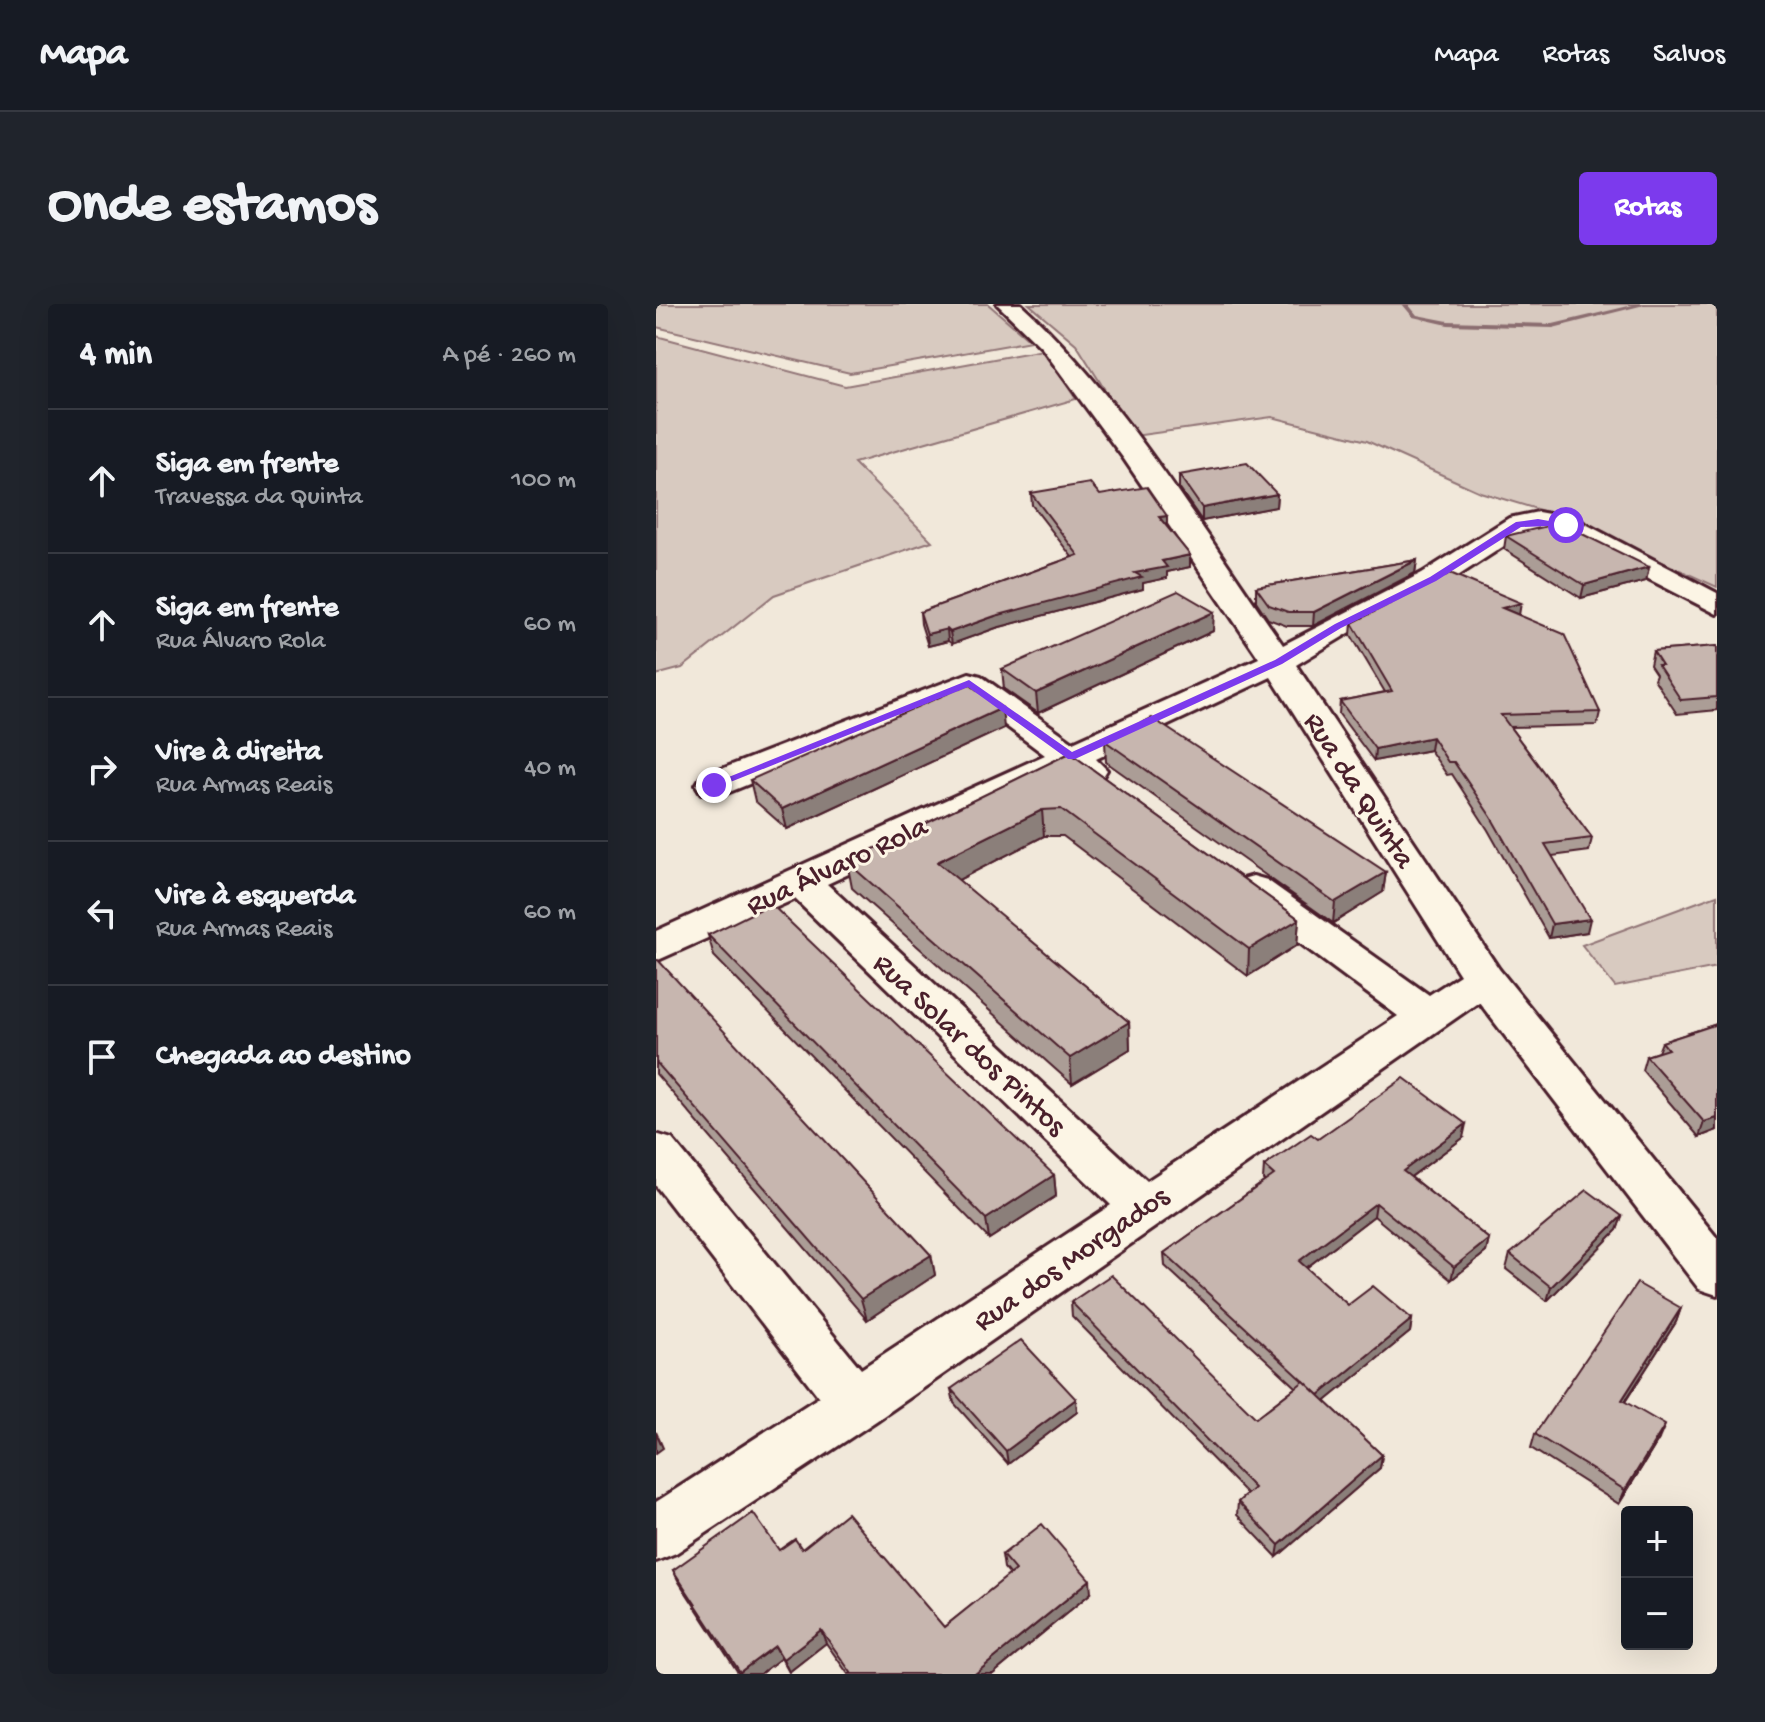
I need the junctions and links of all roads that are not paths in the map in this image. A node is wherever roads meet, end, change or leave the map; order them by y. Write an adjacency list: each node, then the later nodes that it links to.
1 (1008, 304): 3 (street, Rua da Quinta)
2 (1717, 605): 3 (street, Rua Álvaro Rola)
3 (1278, 662): 4 (street, Rua Álvaro Rola); 10 (street, Rua da Quinta)
4 (1071, 757): 5 (street); 6 (street); 8 (street, Rua Álvaro Rola)
5 (714, 785)
6 (1122, 794)
7 (1224, 868): 11 (street)
8 (800, 881): 9 (street, Rua Álvaro Rola); 13 (street, Rua Solar dos Pintos)
9 (656, 947)
10 (1484, 979): 11 (street, Rua dos Morgados); 14 (street, Rua da Quinta)
11 (1428, 1016): 13 (street, Rua dos Morgados)
12 (656, 1152): 15 (street)
13 (1143, 1206): 15 (street, Rua dos Morgados)
14 (1717, 1274)
15 (857, 1404): 16 (street, Rua dos Morgados)
16 (656, 1534)

